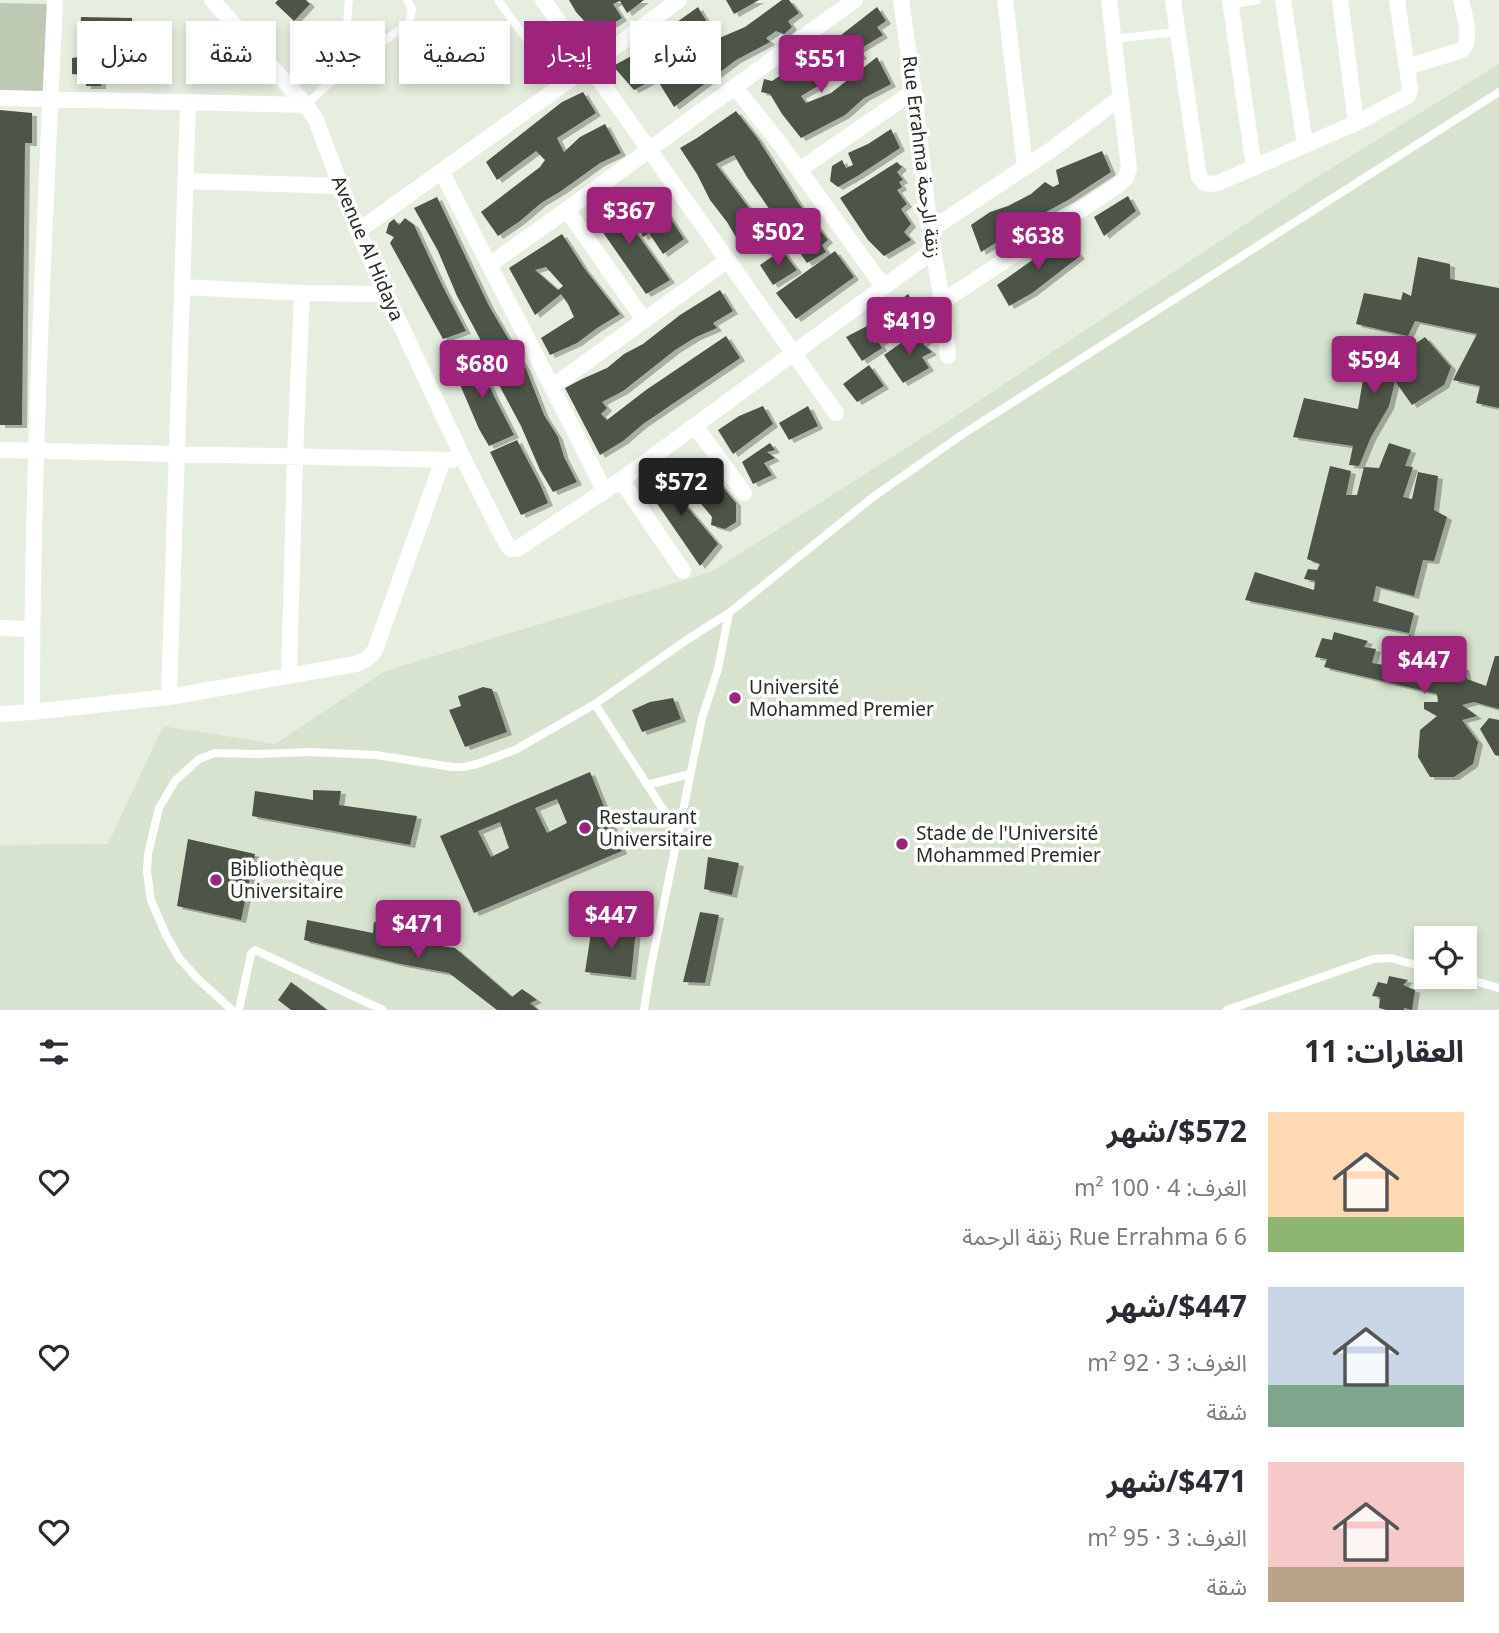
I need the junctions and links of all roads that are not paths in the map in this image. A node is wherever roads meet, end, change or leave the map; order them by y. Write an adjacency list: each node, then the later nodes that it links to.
1 (55, 0): 35 (street)
2 (212, 0): 37 (street, Avenue Al Hidaya)
3 (349, 0): 19 (lane)
4 (407, 0): 23 (lane)
5 (498, 0): 29 (lane)
6 (543, 0): 20 (street)
7 (679, 0): 24 (street)
8 (855, 0): 30 (street)
9 (901, 0): 31 (street, Rue Errahma زنقة الرحمة)
10 (1005, 0): 41 (street)
11 (1109, 0): 22 (street)
12 (1173, 0): 21 (street)
13 (1257, 0): 18 (lane)
14 (1283, 0): 39 (street)
15 (1340, 0): 38 (street)
16 (1397, 0): 25 (street)
17 (1461, 0): 25 (street)
18 (1230, 2): 42 (street)
19 (348, 21)
20 (558, 21)
21 (1177, 32): 22 (lane); 42 (street)
22 (1113, 39): 34 (street)
23 (385, 40)
24 (616, 46)
25 (1407, 67): 38 (street)
26 (329, 84): 37 (lane)
27 (565, 84): 29 (street)
28 (602, 84): 40 (street)
29 (561, 87): 44 (street)
30 (735, 87): 40 (street); 43 (street)
31 (914, 91): 43 (street); 48 (street, Rue Errahma زنقة الرحمة)
32 (1499, 92): 74 (lane)
33 (0, 98): 35 (street)
34 (1120, 98): 41 (street); 57 (street)
35 (51, 99): 36 (street); 65 (street)
36 (188, 104): 37 (street); 45 (street)
37 (306, 106): 46 (street, Avenue Al Hidaya)
38 (1356, 123): 39 (street)
39 (1305, 145): 42 (street)
40 (649, 149): 47 (street); 51 (street)
41 (1025, 167): 48 (street)
42 (1254, 167)
43 (799, 170): 53 (street)
44 (442, 172): 49 (street); 52 (street)
45 (187, 181): 46 (street); 54 (street)
46 (340, 186): 49 (street, Avenue Al Hidaya)
47 (567, 210): 52 (street); 58 (street)
48 (930, 230): 50 (street, Rue Errahma زنقة الرحمة)
49 (358, 232): 56 (street, Avenue Al Hidaya)
50 (934, 250): 53 (street); 57 (street, Rue Errahma زنقة الرحمة)
51 (728, 260): 58 (street); 59 (street)
52 (489, 265): 61 (street)
53 (883, 286): 59 (street)
54 (183, 287): 55 (street); 66 (street)
55 (302, 293): 56 (street); 67 (street)
56 (386, 294): 69 (street, Avenue Al Hidaya)
57 (942, 302): 60 (street, Rue Errahma زنقة الرحمة)
58 (644, 320): 61 (street)
59 (793, 353): 62 (street); 63 (street)
60 (948, 356)
61 (553, 386): 71 (street)
62 (836, 413)
63 (695, 426): 70 (street); 72 (street)
64 (0, 450): 65 (street)
65 (36, 452): 66 (street); 76 (street)
66 (177, 453): 67 (street); 78 (street)
67 (295, 456): 68 (street); 77 (street)
68 (443, 460): 69 (street); 77 (street)
69 (464, 460): 71 (street, Avenue Al Hidaya)
70 (621, 480): 71 (street); 73 (street)
71 (604, 491)
72 (744, 493)
73 (683, 571)
74 (729, 613): 79 (lane); 82 (lane)
75 (0, 628): 76 (street)
76 (32, 629): 80 (street)
77 (289, 675): 78 (street)
78 (169, 697): 80 (street)
79 (595, 704): 83 (lane); 88 (lane)
80 (32, 712): 81 (street)
81 (0, 714)
82 (690, 774): 83 (lane); 84 (lane)
83 (647, 785): 84 (lane)
84 (678, 834): 91 (lane)
85 (1414, 965): 92 (lane)
86 (1477, 982): 87 (lane)
87 (1499, 988)
88 (232, 1010)
89 (239, 1010): 90 (lane)
90 (383, 1010)
91 (643, 1010)
92 (1227, 1010)

